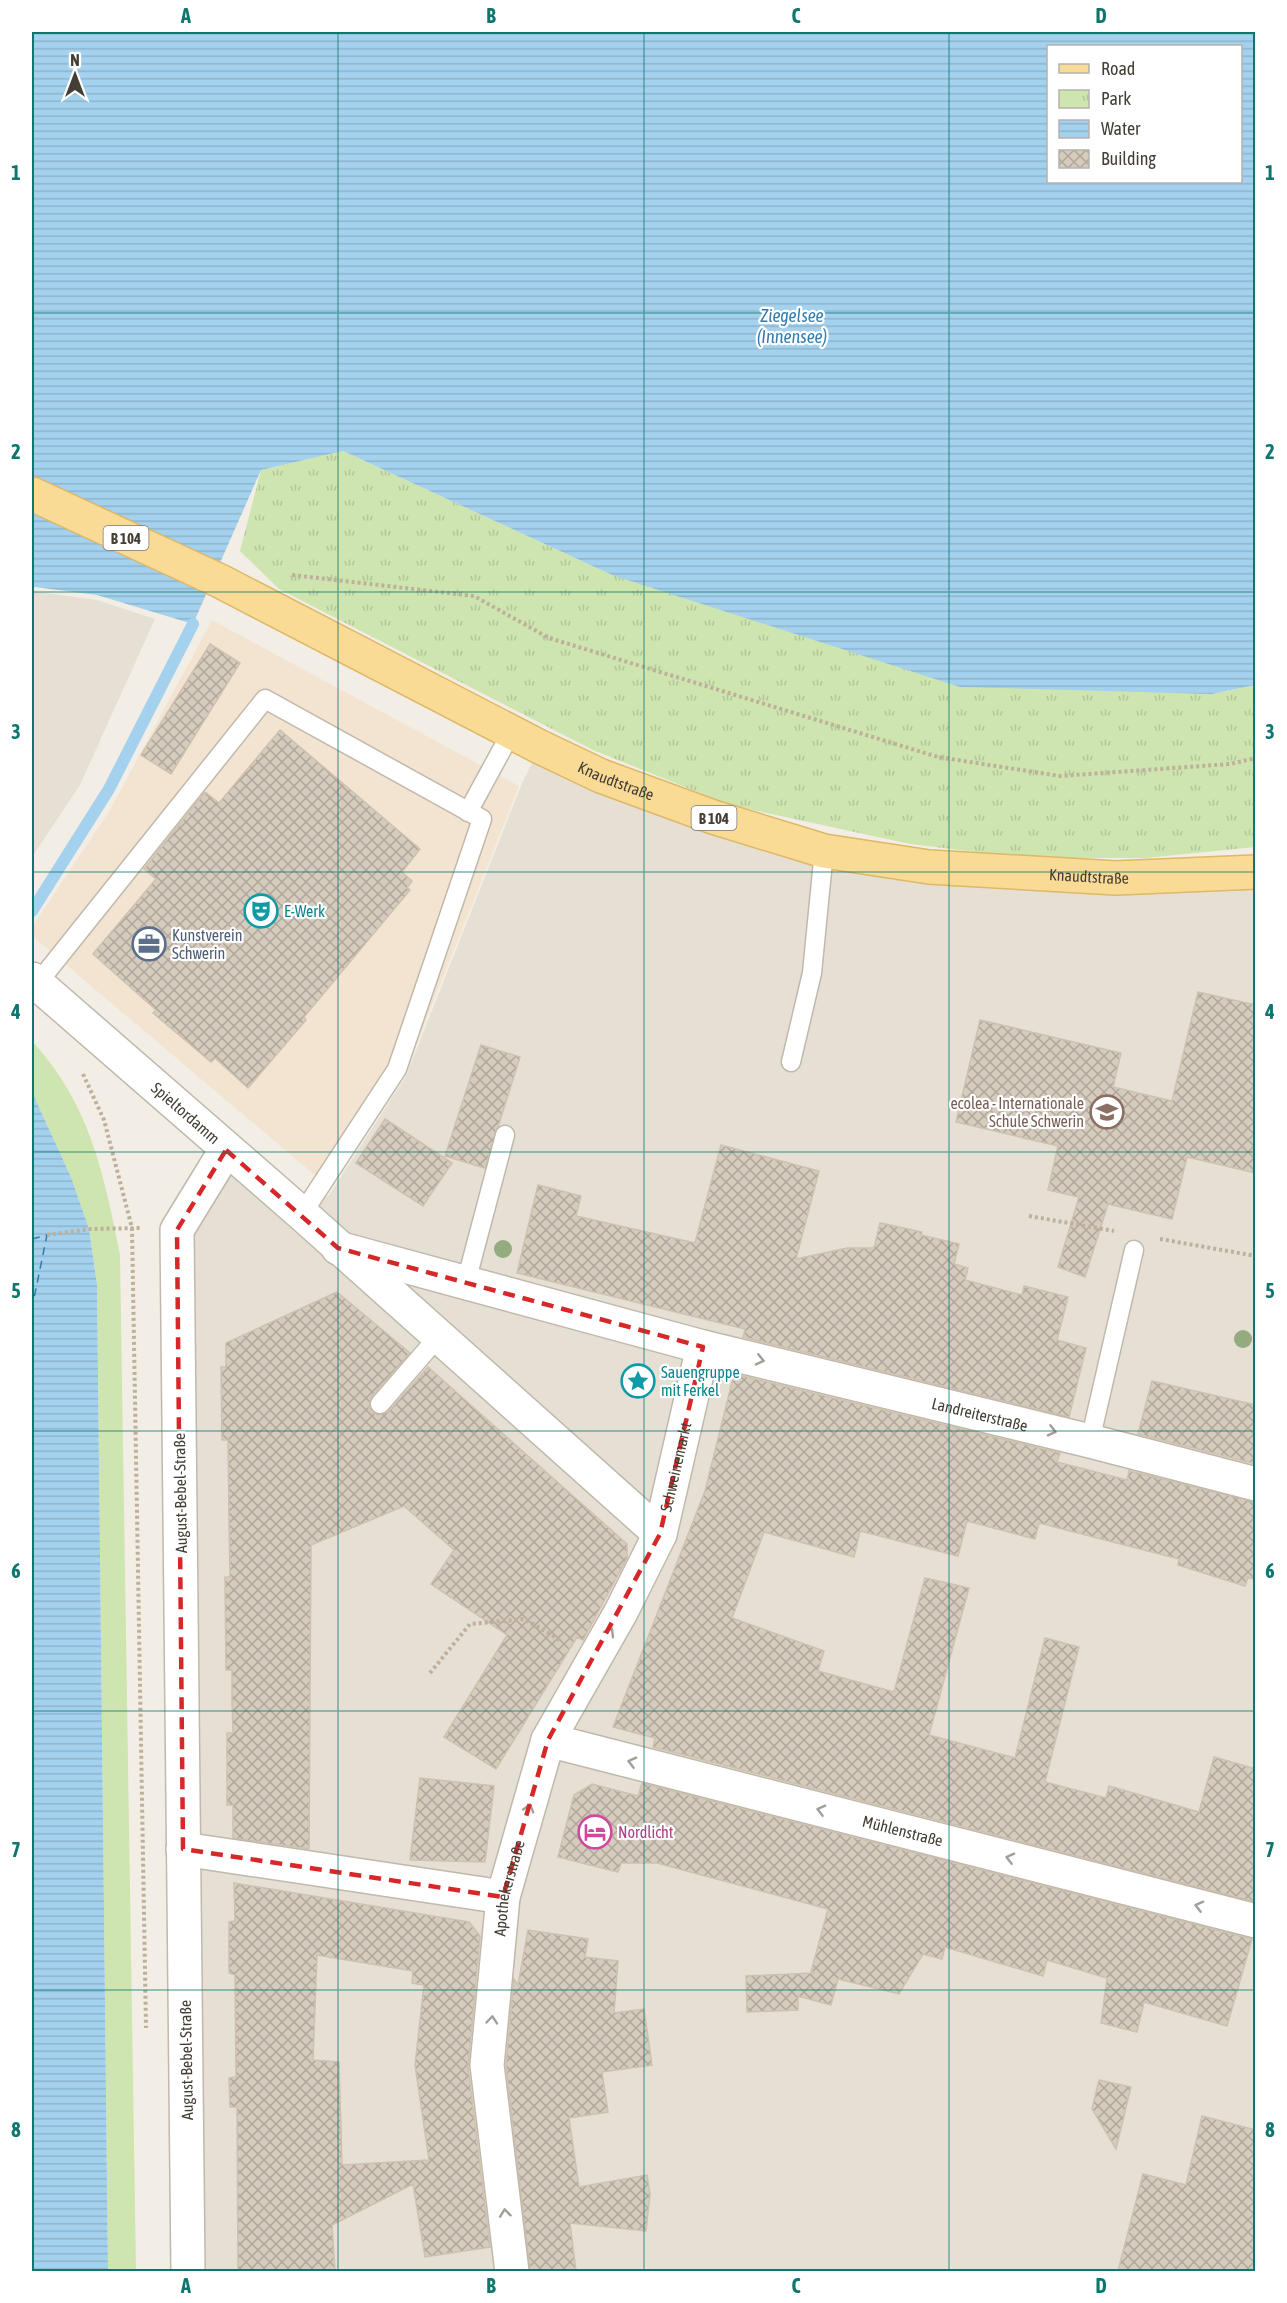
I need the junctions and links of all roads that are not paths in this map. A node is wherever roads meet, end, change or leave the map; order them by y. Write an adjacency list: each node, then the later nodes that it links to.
1 (32, 494): 2 (main road, Knaudtstraße / B 104)
2 (512, 731): 3 (lane); 4 (main road, Knaudtstraße / B 104)
3 (468, 812): 6 (lane); 10 (lane)
4 (824, 851): 5 (main road, Knaudtstraße / B 104); 7 (lane)
5 (1256, 872)
6 (34, 982): 9 (street, Spieltordamm)
7 (791, 1062)
8 (505, 1135): 13 (lane)
9 (226, 1150): 10 (street, Spieltordamm); 21 (street, August-Bebel-Straße)
10 (302, 1214): 11 (street, Spieltordamm)
11 (338, 1248): 13 (street); 14 (street, Schweinemarkt)
12 (1134, 1250): 17 (lane)
13 (466, 1282): 15 (street)
14 (438, 1336): 16 (lane); 19 (street, Schweinemarkt)
15 (703, 1347): 17 (street, Landreiterstraße, one-way to 17); 19 (street, Schweinemarkt)
16 (380, 1404)
17 (1090, 1441): 18 (street, Landreiterstraße)
18 (1256, 1485)
19 (660, 1534): 20 (street, Apothekerstraße, one-way to 19)
20 (548, 1740): 22 (street, Apothekerstraße, one-way to 20); 23 (street, Mühlenstraße, one-way to 20)
21 (183, 1849): 22 (street); 24 (street, August-Bebel-Straße)
22 (503, 1897): 25 (street, Apothekerstraße, one-way to 22)
23 (1256, 1921)
24 (188, 2271)
25 (512, 2271)

